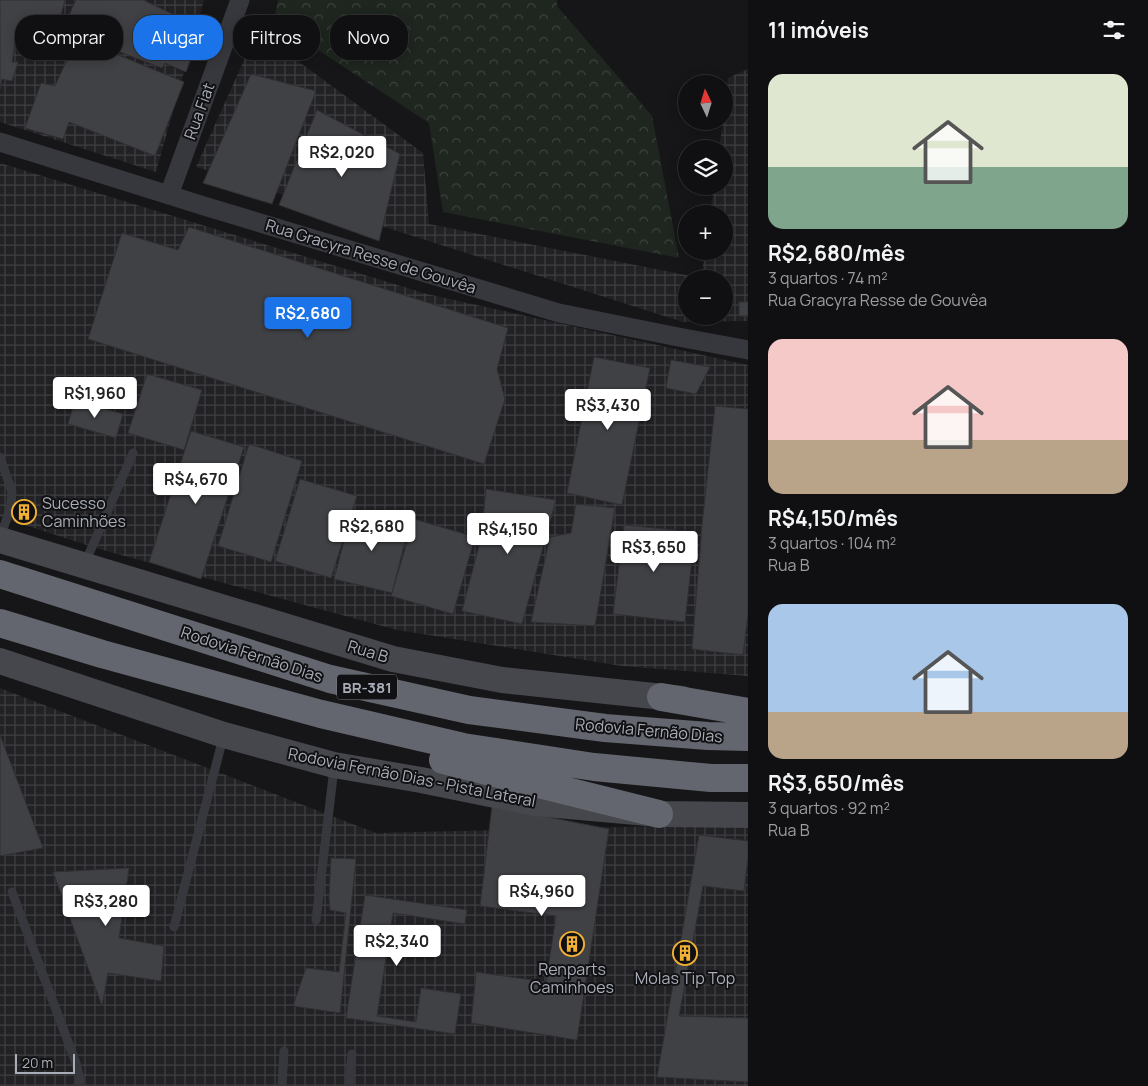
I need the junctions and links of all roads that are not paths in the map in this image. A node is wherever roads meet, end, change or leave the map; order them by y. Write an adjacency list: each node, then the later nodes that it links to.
1 (240, 0): 3 (street, Rua Fiat)
2 (0, 142): 3 (street, Rua Gracyra Resse de Gouvêa)
3 (169, 195): 4 (street, Rua Gracyra Resse de Gouvêa)
4 (748, 350)
5 (133, 453): 8 (lane)
6 (0, 457): 7 (lane)
7 (0, 539): 8 (street, Rua B)
8 (84, 566): 12 (street, Rua B)
9 (0, 574): 17 (highway, Rodovia Fernão Dias / BR-381)
10 (0, 623): 15 (highway, BR-381)
11 (0, 661): 16 (street, Rodovia Fernão Dias - Pista Lateral / BR-381)
12 (660, 697): 13 (street, Rua B); 14 (highway)
13 (748, 704)
14 (748, 712)
15 (321, 714): 19 (highway, BR-381); 20 (highway, BR-381)
16 (224, 736): 18 (street, Rodovia Fernão Dias - Pista Lateral / BR-381); 24 (lane)
17 (748, 737)
18 (334, 765): 20 (street, Rodovia Fernão Dias - Pista Lateral / BR-381); 23 (lane)
19 (748, 778)
20 (659, 814): 21 (street, Rodovia Fernão Dias - Pista Lateral / BR-381)
21 (748, 815)
22 (12, 892): 27 (lane)
23 (316, 920)
24 (174, 927)
25 (284, 1051): 28 (lane)
26 (352, 1054): 29 (lane)
27 (78, 1086)
28 (282, 1086)
29 (349, 1086)

